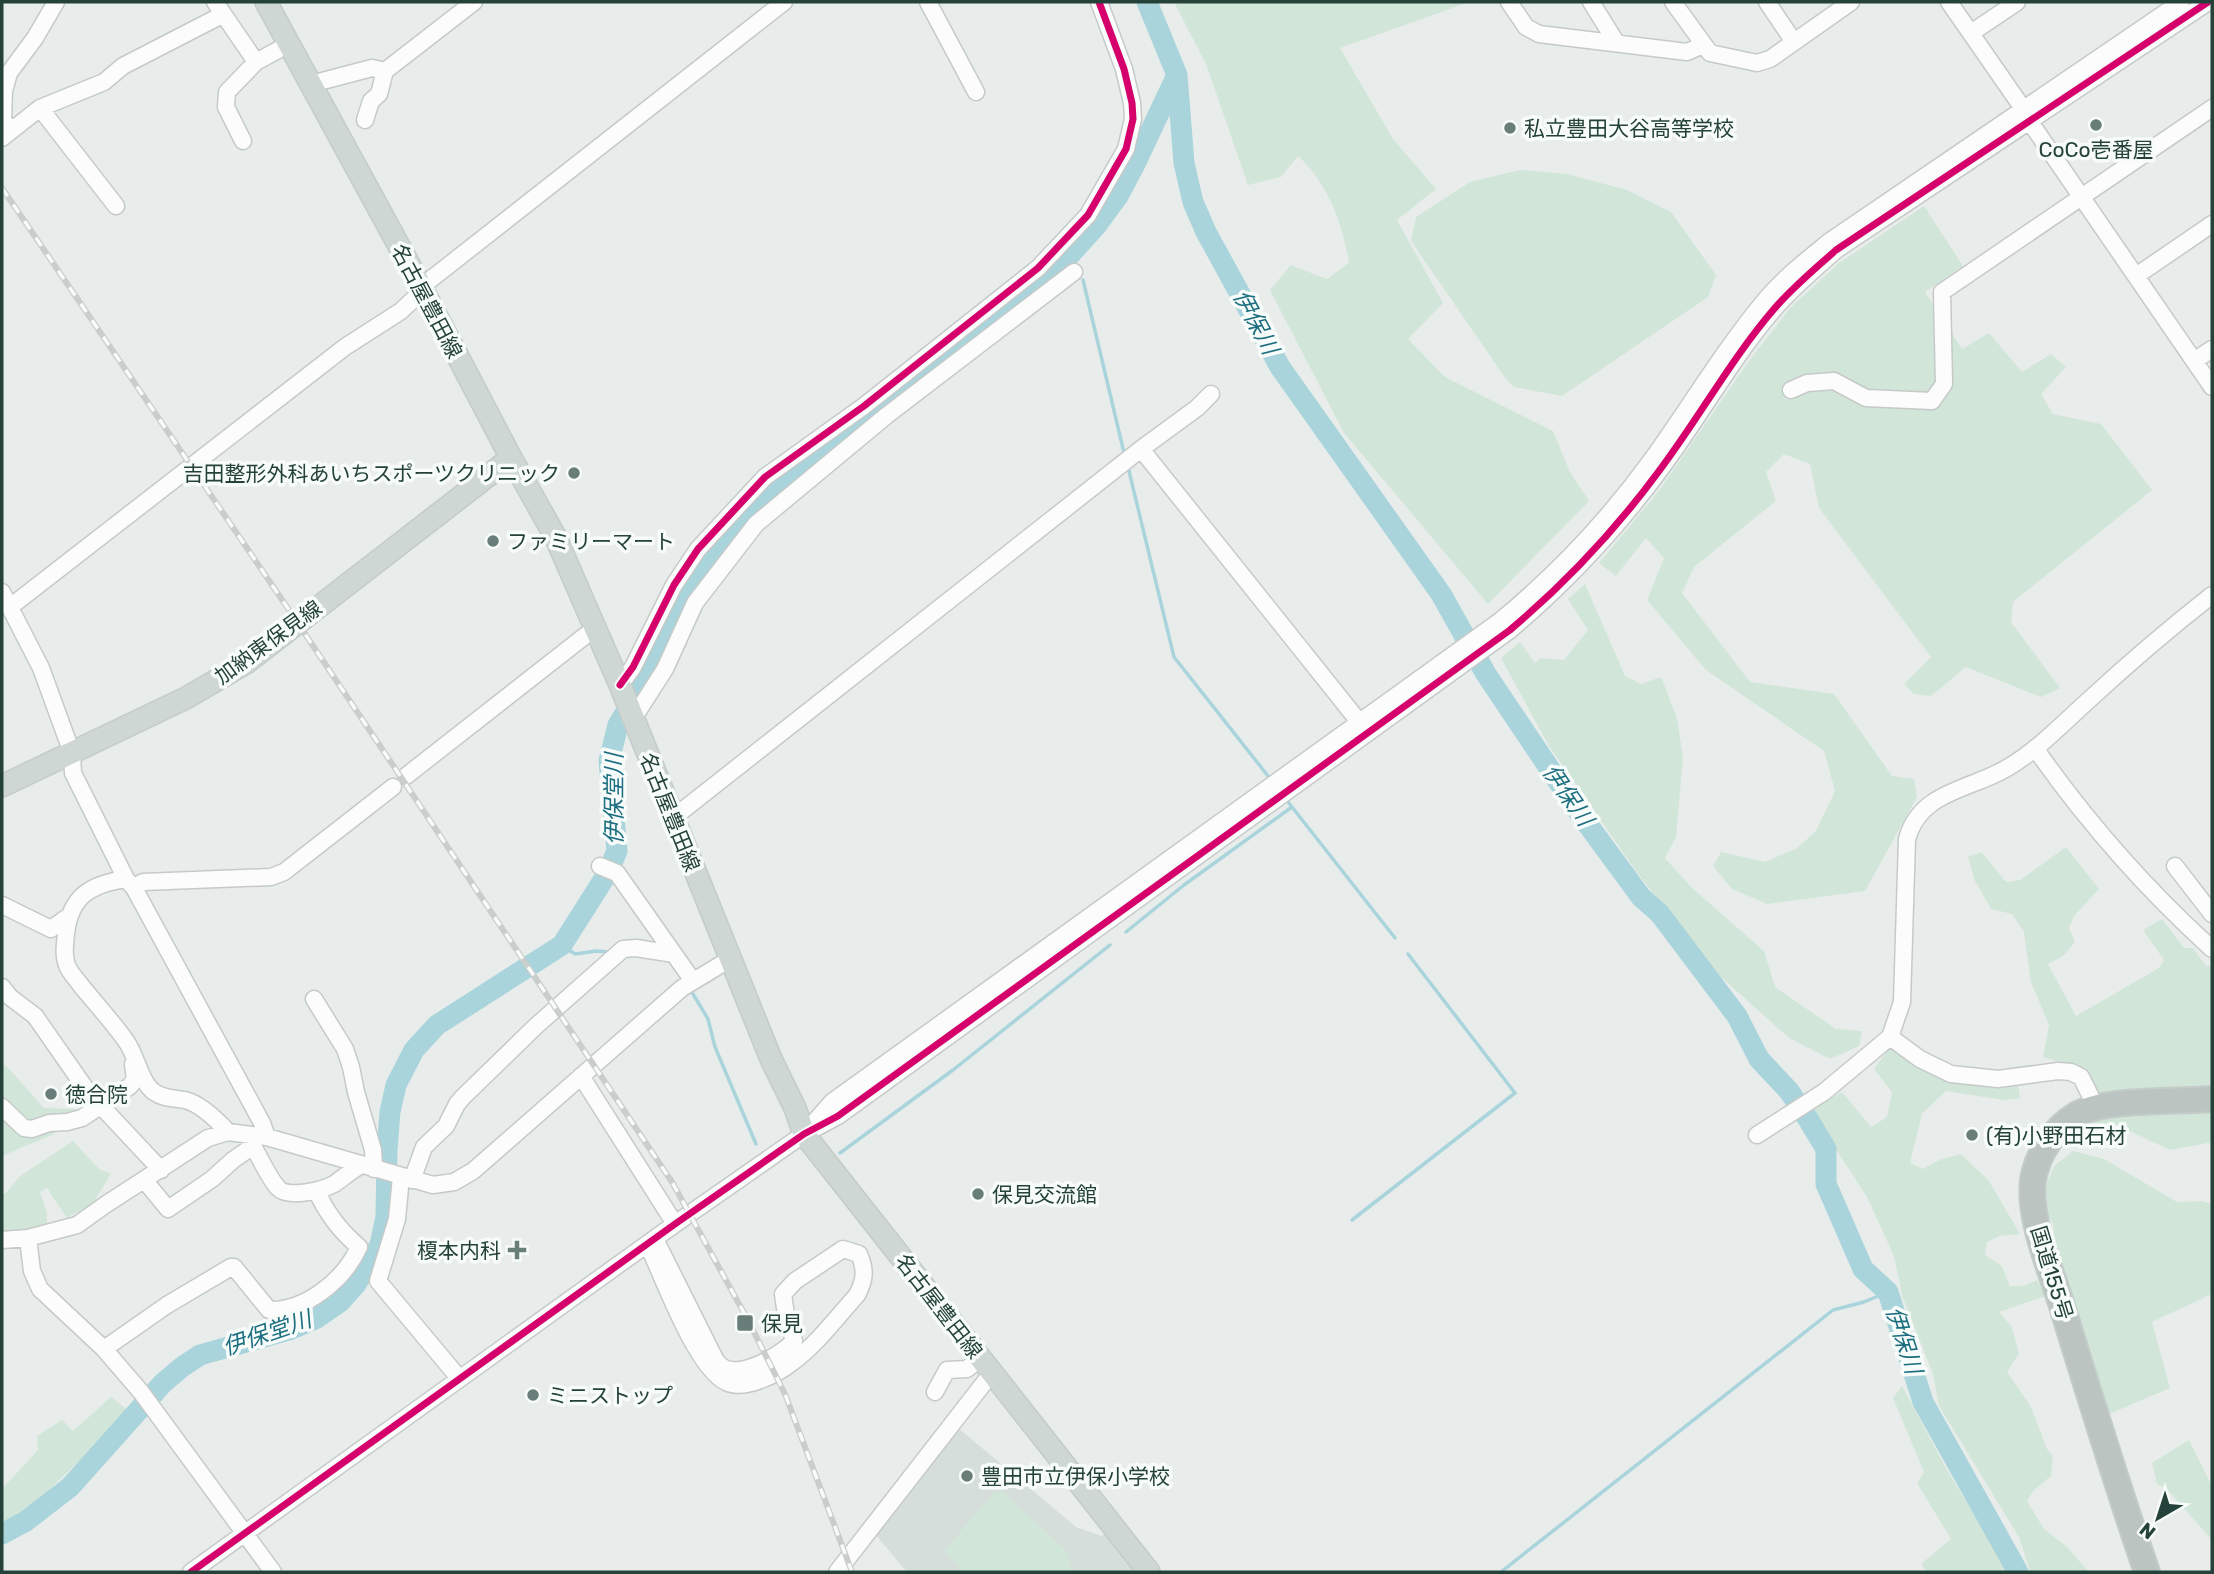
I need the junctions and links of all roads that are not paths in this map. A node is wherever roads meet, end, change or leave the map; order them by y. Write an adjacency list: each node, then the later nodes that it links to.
1 (56, 2): 30 (street)
2 (266, 2): 20 (main road, 名古屋豊田線)
3 (474, 2): 23 (street)
4 (784, 2): 37 (street)
5 (928, 2): 25 (street)
6 (1099, 2): 50 (street)
7 (1509, 2): 18 (street)
8 (1591, 2): 18 (street)
9 (1673, 2): 21 (street)
10 (1767, 2): 19 (street)
11 (1851, 2): 19 (street)
12 (1949, 2): 17 (street)
13 (2017, 2): 17 (street)
14 (2181, 2): 28 (street)
15 (2208, 2): 28 (street)
16 (218, 8): 22 (street); 26 (street)
17 (1971, 33): 28 (street)
18 (1616, 42): 21 (street)
19 (1794, 42): 21 (street)
20 (289, 44): 22 (street); 24 (main road, 名古屋豊田線)
21 (1703, 45)
22 (256, 62): 31 (street)
23 (385, 71): 24 (street); 29 (street)
24 (311, 84): 37 (main road, 名古屋豊田線)
25 (976, 92)
26 (40, 108): 30 (street); 33 (street)
27 (2212, 108): 32 (street)
28 (2027, 116): 32 (street); 49 (street)
29 (365, 120)
30 (6, 134)
31 (243, 141)
32 (2082, 197): 36 (street); 41 (street)
33 (116, 206)
34 (2212, 224): 36 (street)
35 (1074, 272): 50 (street)
36 (2136, 276): 39 (street)
37 (422, 288): 44 (main road, 名古屋豊田線); 47 (street)
38 (2212, 349): 39 (street)
39 (2194, 361): 40 (street)
40 (2212, 387)
41 (1791, 390)
42 (1211, 394): 43 (street)
43 (1141, 449): 51 (street); 57 (street)
44 (511, 458): 48 (main road, 名古屋豊田線); 53 (main road, 加納東保見線)
45 (2, 592): 47 (street)
46 (2212, 595): 52 (street)
47 (10, 607): 53 (street)
48 (595, 628): 50 (main road, 名古屋豊田線); 54 (street)
49 (1444, 670): 51 (street); 80 (street)
50 (627, 705): 57 (main road, 名古屋豊田線)
51 (1360, 723): 80 (street)
52 (2035, 748): 65 (street); 71 (street)
53 (72, 753): 55 (main road, 加納東保見線); 60 (street)
54 (407, 776)
55 (2, 786)
56 (393, 787): 60 (street)
57 (673, 818): 67 (main road, 名古屋豊田線)
58 (600, 866): 66 (street)
59 (2175, 866): 62 (street)
60 (130, 883): 63 (street); 81 (street)
61 (2, 905): 63 (street)
62 (2212, 914)
63 (69, 916): 72 (street)
64 (2212, 924): 65 (street)
65 (2206, 943)
66 (674, 954): 68 (street); 83 (street)
67 (730, 959): 68 (street); 80 (main road, 名古屋豊田線)
68 (688, 984): 73 (street)
69 (2, 987): 75 (street)
70 (314, 999): 83 (street)
71 (1890, 1037): 77 (street); 79 (street)
72 (134, 1055): 75 (street); 78 (street)
73 (582, 1076): 83 (street); 86 (street)
74 (2212, 1099): 77 (highway, 国道155号)
75 (102, 1105): 76 (street); 82 (street)
76 (2, 1107)
77 (2096, 1107): 99 (highway, 国道155号)
78 (228, 1132): 81 (street); 82 (street)
79 (1759, 1133)
80 (804, 1134): 86 (street); 91 (main road, 名古屋豊田線)
81 (267, 1137): 83 (street)
82 (161, 1170): 84 (street)
83 (387, 1173): 85 (street); 92 (street)
84 (145, 1181): 85 (street); 87 (street)
85 (317, 1192): 90 (street)
86 (675, 1224): 89 (street)
87 (28, 1238): 88 (street); 90 (street)
88 (2, 1240)
89 (652, 1242): 89 (street); 92 (street)
90 (104, 1349): 94 (street)
91 (985, 1366): 93 (street); 97 (street); 98 (main road, 名古屋豊田線)
92 (459, 1378): 94 (street)
93 (934, 1392)
94 (245, 1534): 95 (street); 96 (street)
95 (191, 1572)
96 (273, 1572)
97 (837, 1572)
98 (1149, 1572)
99 (2147, 1572)

